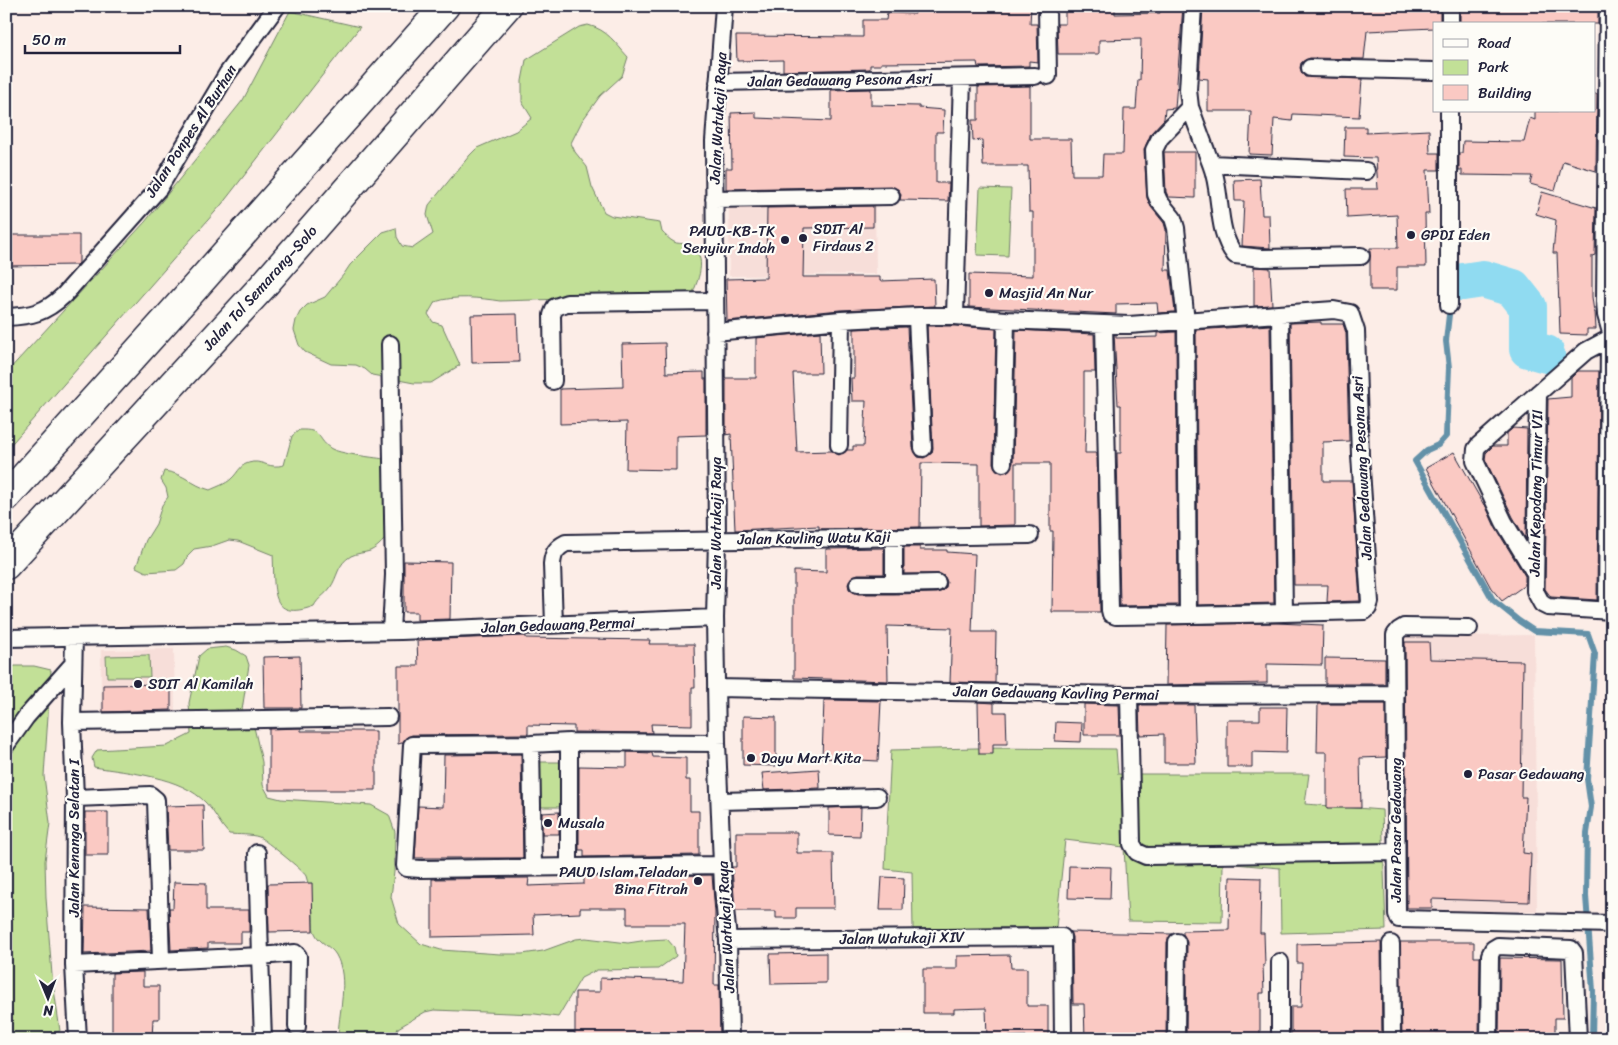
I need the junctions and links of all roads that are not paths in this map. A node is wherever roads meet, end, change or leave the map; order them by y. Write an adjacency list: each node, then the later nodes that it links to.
1 (276, 6): 26 (street, Jalan Ponpes Al Burhan)
2 (445, 6): 39 (highway)
3 (507, 6): 43 (highway, Jalan Tol Semarang–Solo)
4 (724, 6): 13 (street, Jalan Watukaji Raya)
5 (1047, 6): 12 (street, Jalan Gedawang Pesona Asri)
6 (1192, 6): 14 (street)
7 (1450, 6): 9 (street)
8 (1608, 6): 32 (street)
9 (1450, 22)
10 (1310, 68): 11 (street)
11 (1433, 71)
12 (962, 78): 13 (street, Jalan Gedawang Pesona Asri); 25 (street)
13 (718, 82): 19 (street, Jalan Watukaji Raya)
14 (1190, 107): 16 (street); 29 (street)
15 (1450, 112): 22 (street)
16 (1211, 164): 17 (street); 20 (street)
17 (1366, 171)
18 (891, 196): 19 (street)
19 (714, 199): 21 (street, Jalan Watukaji Raya)
20 (1361, 256)
21 (714, 301): 31 (street, Jalan Watukaji Raya); 34 (street)
22 (1450, 305)
23 (1280, 314): 29 (street, Jalan Gedawang Pesona Asri); 49 (street); 49 (street, Jalan Gedawang Pesona Asri)
24 (919, 316): 25 (street, Jalan Gedawang Pesona Asri); 27 (street, Jalan Gedawang Pesona Asri); 37 (street)
25 (956, 316): 28 (street, Jalan Gedawang Pesona Asri)
26 (6, 317)
27 (841, 320): 31 (street, Jalan Gedawang Pesona Asri); 36 (street)
28 (1006, 320): 30 (street, Jalan Gedawang Pesona Asri); 38 (street)
29 (1186, 322): 30 (street, Jalan Gedawang Pesona Asri); 50 (street)
30 (1104, 324): 50 (street, Jalan Gedawang Pesona Asri)
31 (715, 332): 42 (street, Jalan Watukaji Raya)
32 (1611, 336): 35 (street); 48 (street)
33 (390, 344): 54 (street)
34 (552, 381)
35 (1538, 393): 44 (street, Jalan Kepodang Timur VII); 44 (street)
36 (839, 445)
37 (923, 448)
38 (1003, 463)
39 (6, 497)
40 (1030, 535): 41 (street, Jalan Kavling Watu Kaji)
41 (894, 537): 42 (street, Jalan Kavling Watu Kaji); 46 (street)
42 (717, 540): 51 (street, Jalan Watukaji Raya); 52 (street, Jalan Kavling Watu Kaji)
43 (6, 565)
44 (1535, 573): 48 (street, Jalan Kepodang Timur VII)
45 (858, 584): 46 (street)
46 (894, 584): 47 (street)
47 (937, 584)
48 (1609, 611)
49 (1284, 613): 50 (street, Jalan Gedawang Pesona Asri)
50 (1188, 615)
51 (715, 618): 52 (street, Jalan Gedawang Permai); 58 (street, Jalan Watukaji Raya)
52 (554, 625): 54 (street, Jalan Gedawang Permai)
53 (1470, 628): 59 (street, Jalan Pasar Gedawang)
54 (396, 631): 55 (street)
55 (74, 637): 56 (street); 57 (street, Jalan Kenanga Selatan I)
56 (6, 638)
57 (73, 664): 62 (street, Jalan Kenanga Selatan I); 66 (street)
58 (716, 688): 60 (street, Jalan Gedawang Kavling Permai); 64 (street, Jalan Watukaji Raya)
59 (1396, 694): 60 (street, Jalan Gedawang Kavling Permai); 70 (street, Jalan Pasar Gedawang)
60 (1129, 695): 70 (street)
61 (388, 718): 62 (street)
62 (72, 722): 68 (street, Jalan Kenanga Selatan I)
63 (570, 742): 64 (street); 65 (street); 74 (street)
64 (717, 743): 69 (street, Jalan Watukaji Raya)
65 (532, 744): 73 (street); 73 (street)
66 (6, 745)
67 (877, 797): 69 (street)
68 (75, 798): 80 (street); 82 (street, Jalan Kenanga Selatan I)
69 (720, 800): 72 (street, Jalan Watukaji Raya)
70 (1396, 852): 75 (street, Jalan Pasar Gedawang)
71 (257, 853): 79 (street)
72 (722, 865): 74 (street); 76 (street, Jalan Watukaji Raya)
73 (533, 867): 74 (street)
74 (568, 867)
75 (1606, 924)
76 (728, 940): 86 (street, Jalan Watukaji Raya); 87 (street, Jalan Watukaji XIV)
77 (1177, 942): 88 (street)
78 (1391, 944): 90 (street)
79 (260, 956): 80 (street); 83 (street); 85 (street)
80 (161, 960): 82 (street)
81 (1280, 962): 89 (street)
82 (74, 965): 84 (street, Jalan Kenanga Selatan I)
83 (297, 1027)
84 (78, 1039)
85 (263, 1039)
86 (730, 1039)
87 (1063, 1039)
88 (1176, 1039)
89 (1280, 1039)
90 (1392, 1039)
91 (1489, 1039): 92 (street)
92 (1578, 1039)

